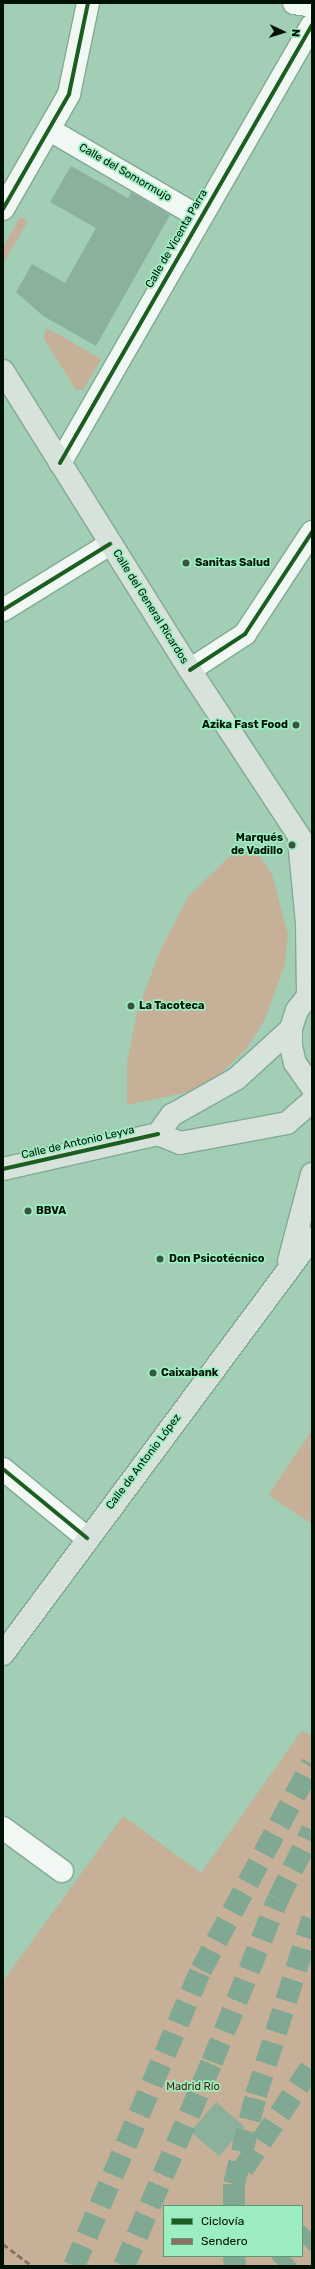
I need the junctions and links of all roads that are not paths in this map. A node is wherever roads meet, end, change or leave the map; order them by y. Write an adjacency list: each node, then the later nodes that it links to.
1 (88, 3): 5 (street)
2 (294, 3): 3 (street)
3 (312, 6)
4 (312, 25): 7 (street, Calle de Vicenta Parra)
5 (50, 130): 6 (street); 7 (street, Calle del Somormujo)
6 (3, 209)
7 (200, 217): 9 (street, Calle de Vicenta Parra)
8 (3, 371): 9 (main road, Calle del General Ricardos)
9 (60, 463): 11 (main road, Calle del General Ricardos)
10 (312, 532): 13 (street)
11 (110, 544): 12 (street); 13 (main road, Calle del General Ricardos)
12 (3, 610)
13 (190, 670): 14 (main road, Calle del General Ricardos)
14 (306, 848): 15 (main road, Calle del General Ricardos)
15 (310, 992): 16 (main road)
16 (291, 1029): 17 (main road); 19 (main road)
17 (312, 1087)
18 (312, 1101): 19 (main road)
19 (158, 1134): 20 (main road, Calle de Antonio Leyva)
20 (3, 1169)
21 (312, 1174): 23 (main road, Calle de Antonio López)
22 (312, 1238): 23 (main road, Calle de Antonio López)
23 (286, 1270): 25 (main road, Calle de Antonio López)
24 (3, 1469): 25 (street)
25 (88, 1538): 26 (main road, Calle de Antonio López)
26 (3, 1654)
27 (3, 1828): 28 (street)
28 (62, 1871)

